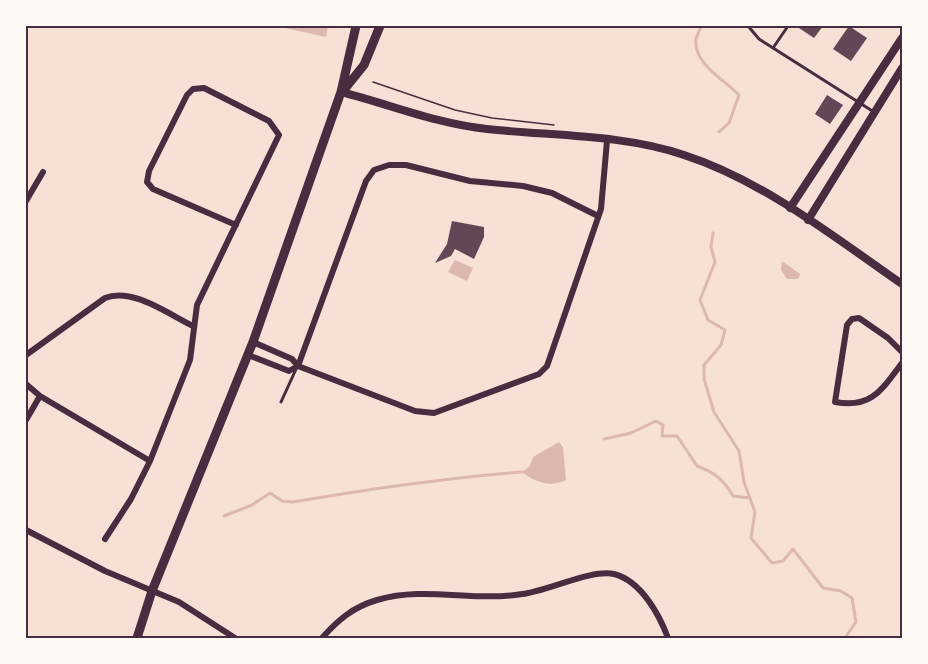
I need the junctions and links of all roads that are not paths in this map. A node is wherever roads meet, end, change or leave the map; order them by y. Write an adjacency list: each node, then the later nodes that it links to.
1 (356, 26): 8 (main road)
2 (380, 26): 8 (main road)
3 (748, 26): 6 (lane)
4 (788, 26): 6 (lane)
5 (903, 38): 9 (street)
6 (773, 48): 9 (lane)
7 (903, 68): 10 (street)
8 (341, 93): 11 (street); 20 (main road)
9 (861, 104): 10 (lane); 14 (street)
10 (874, 112): 16 (street)
11 (608, 141): 14 (street); 15 (street)
12 (43, 172): 13 (street)
13 (26, 201)
14 (790, 208): 16 (street)
15 (598, 216): 25 (street); 25 (street)
16 (808, 220): 18 (street)
17 (236, 225): 17 (street); 19 (street)
18 (903, 284)
19 (193, 326): 23 (street); 30 (street)
20 (253, 342): 22 (main road); 25 (street)
21 (903, 352): 24 (street)
22 (248, 355): 25 (street); 33 (main road)
23 (26, 356)
24 (903, 363)
25 (298, 366): 28 (lane)
26 (26, 384): 27 (street)
27 (40, 396): 29 (street); 30 (street)
28 (281, 402)
29 (26, 420)
30 (150, 461): 32 (street)
31 (26, 530): 33 (street)
32 (105, 539)
33 (152, 591): 34 (main road); 35 (street)
34 (137, 639)
35 (235, 639)
36 (322, 639): 37 (street)
37 (668, 639)

